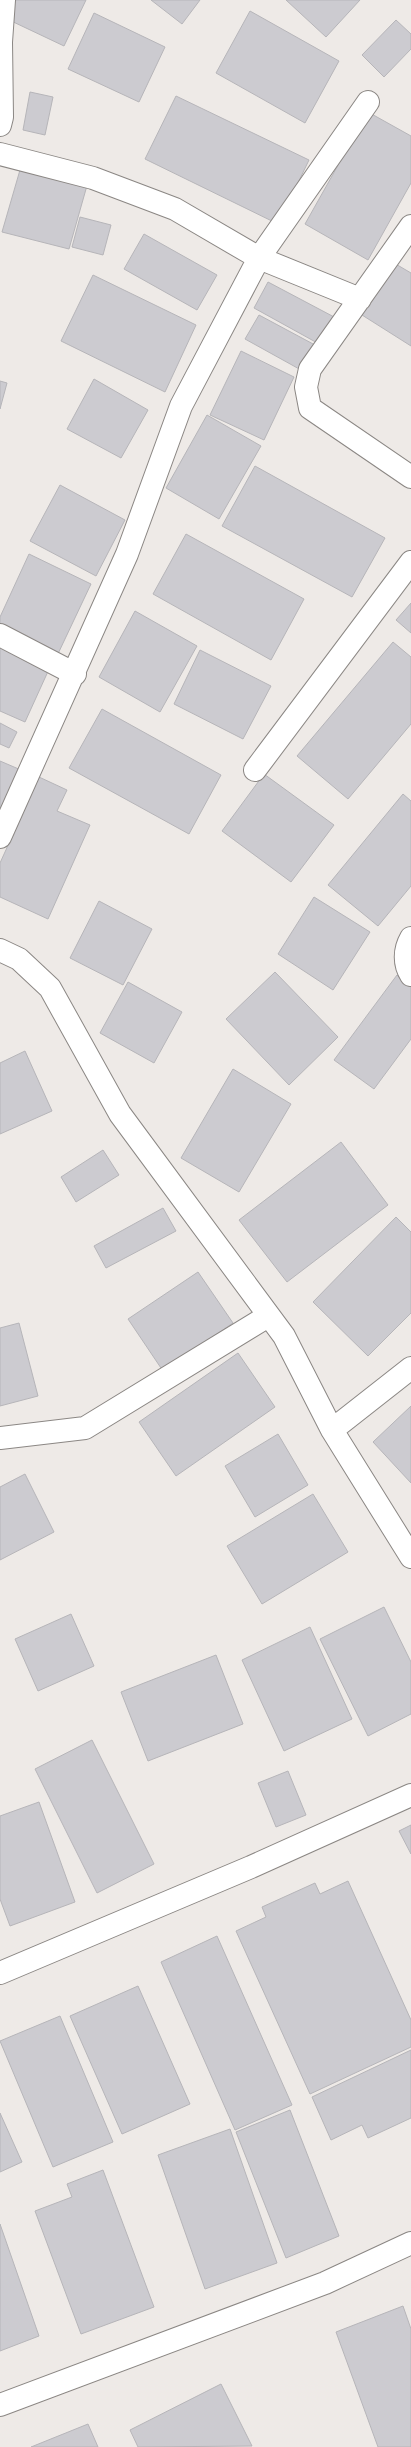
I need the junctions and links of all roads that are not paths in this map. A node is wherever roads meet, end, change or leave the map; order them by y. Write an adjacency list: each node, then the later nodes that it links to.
1 (4, 0): 3 (street)
2 (368, 102): 6 (street)
3 (1, 119)
4 (0, 154): 6 (street)
5 (411, 226): 7 (street)
6 (259, 258): 7 (street); 11 (street)
7 (360, 299): 8 (street)
8 (411, 477)
9 (411, 562): 12 (street)
10 (0, 636): 11 (street)
11 (75, 674): 13 (street)
12 (255, 770)
13 (0, 837)
14 (411, 938): 16 (street)
15 (0, 950): 17 (street)
16 (411, 975)
17 (268, 1316): 19 (street); 20 (street)
18 (411, 1368): 19 (street)
19 (332, 1430): 21 (street)
20 (0, 1438)
21 (411, 1557)
22 (411, 1796): 23 (street)
23 (0, 1973)
24 (411, 2243): 25 (street)
25 (0, 2405)

